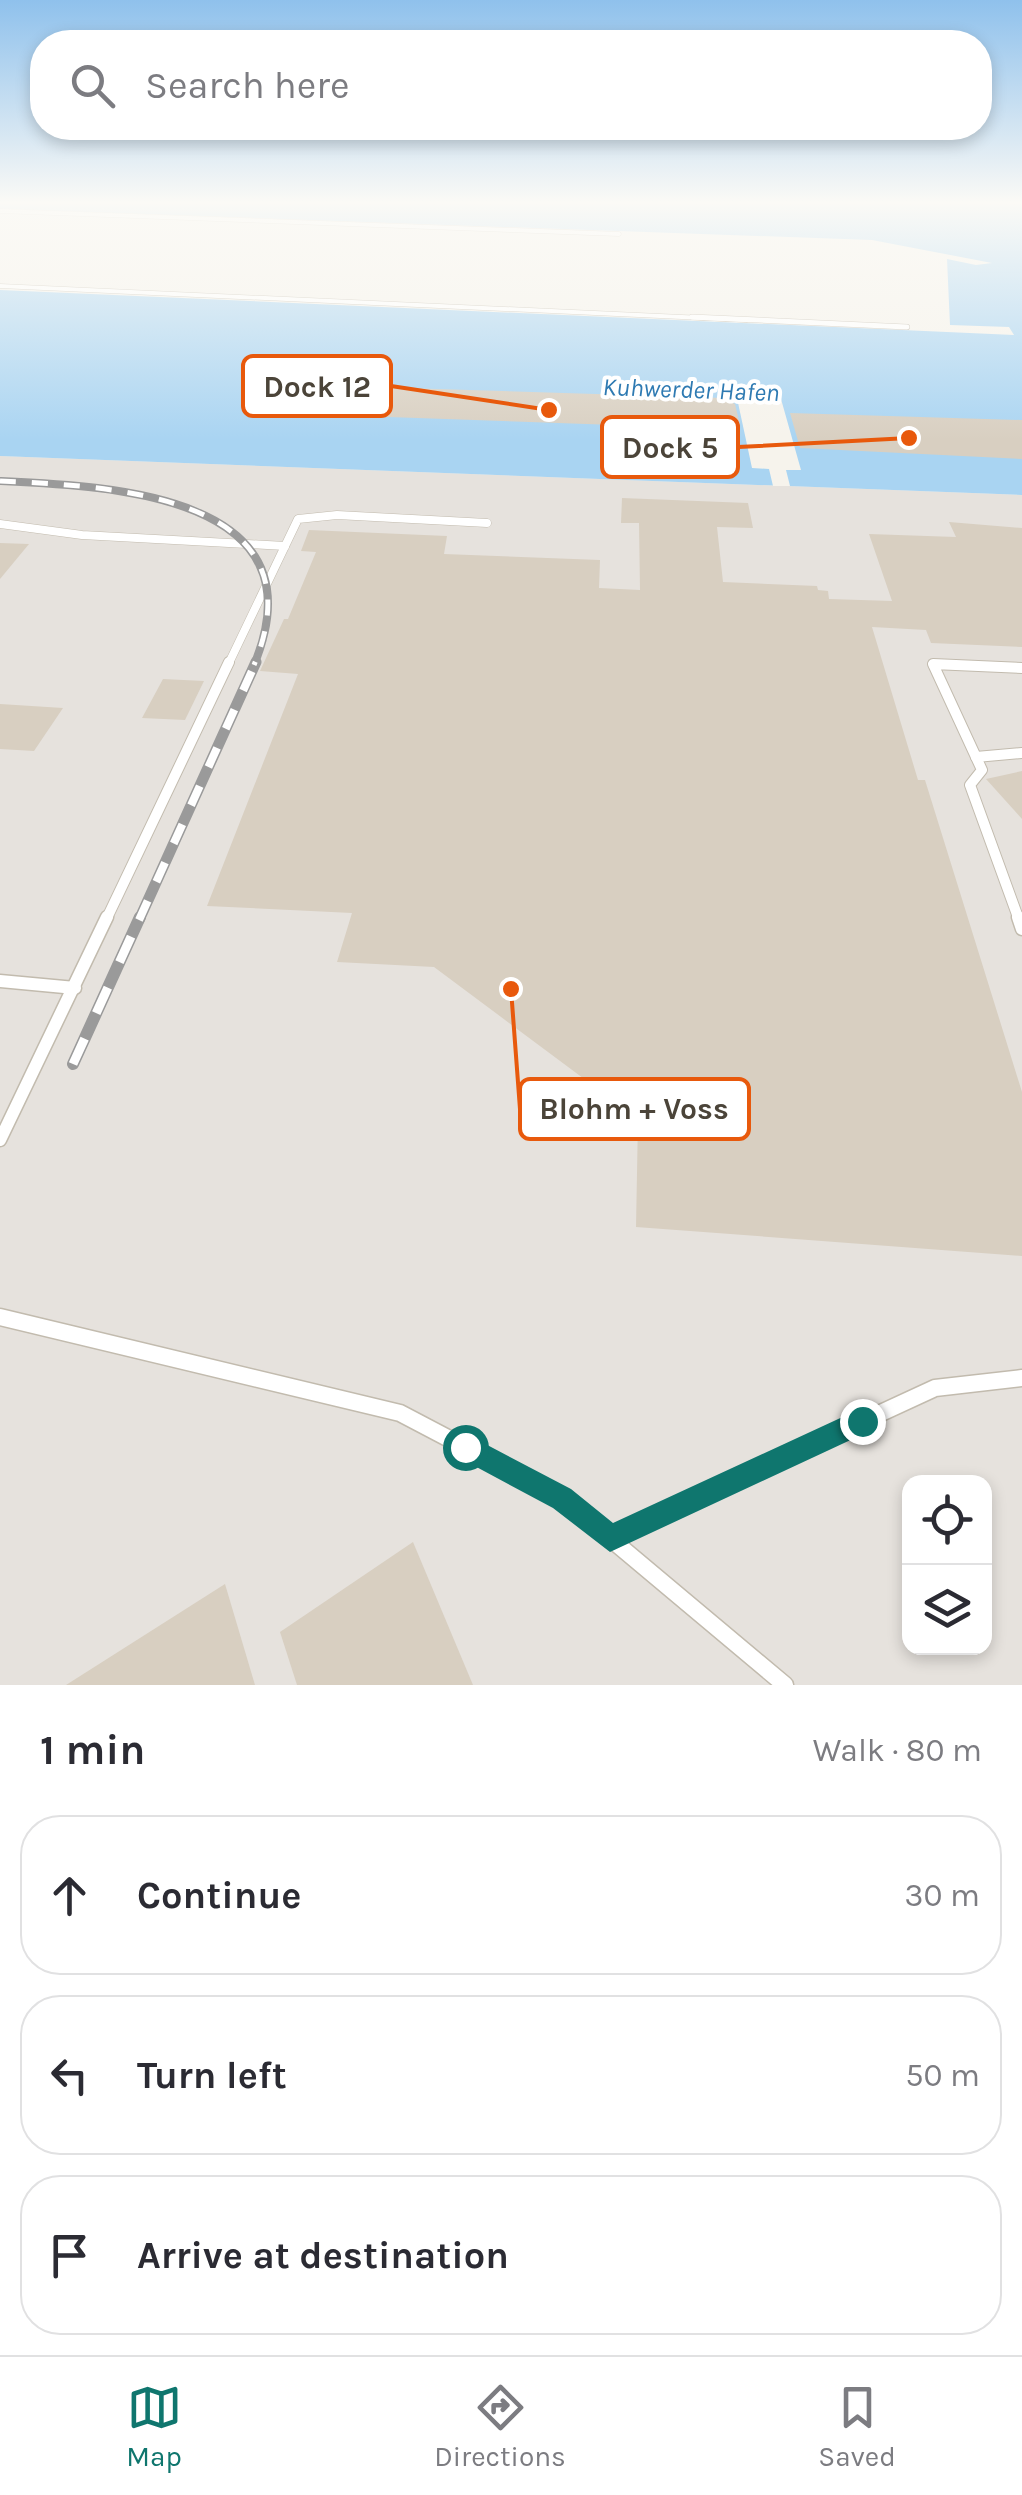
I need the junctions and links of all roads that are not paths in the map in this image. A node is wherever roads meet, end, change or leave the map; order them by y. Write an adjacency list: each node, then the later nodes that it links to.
1 (0, 286): 2 (lane)
2 (908, 326)
3 (487, 523): 5 (lane)
4 (0, 524): 5 (lane)
5 (285, 546): 11 (lane)
6 (1022, 668): 8 (lane)
7 (1022, 753): 8 (lane)
8 (976, 757): 9 (lane)
9 (1022, 928)
10 (0, 981): 11 (lane)
11 (75, 988): 12 (lane)
12 (0, 1140)
13 (0, 1317): 15 (lane)
14 (1022, 1378): 15 (lane)
15 (610, 1538): 16 (lane)
16 (785, 1685)

